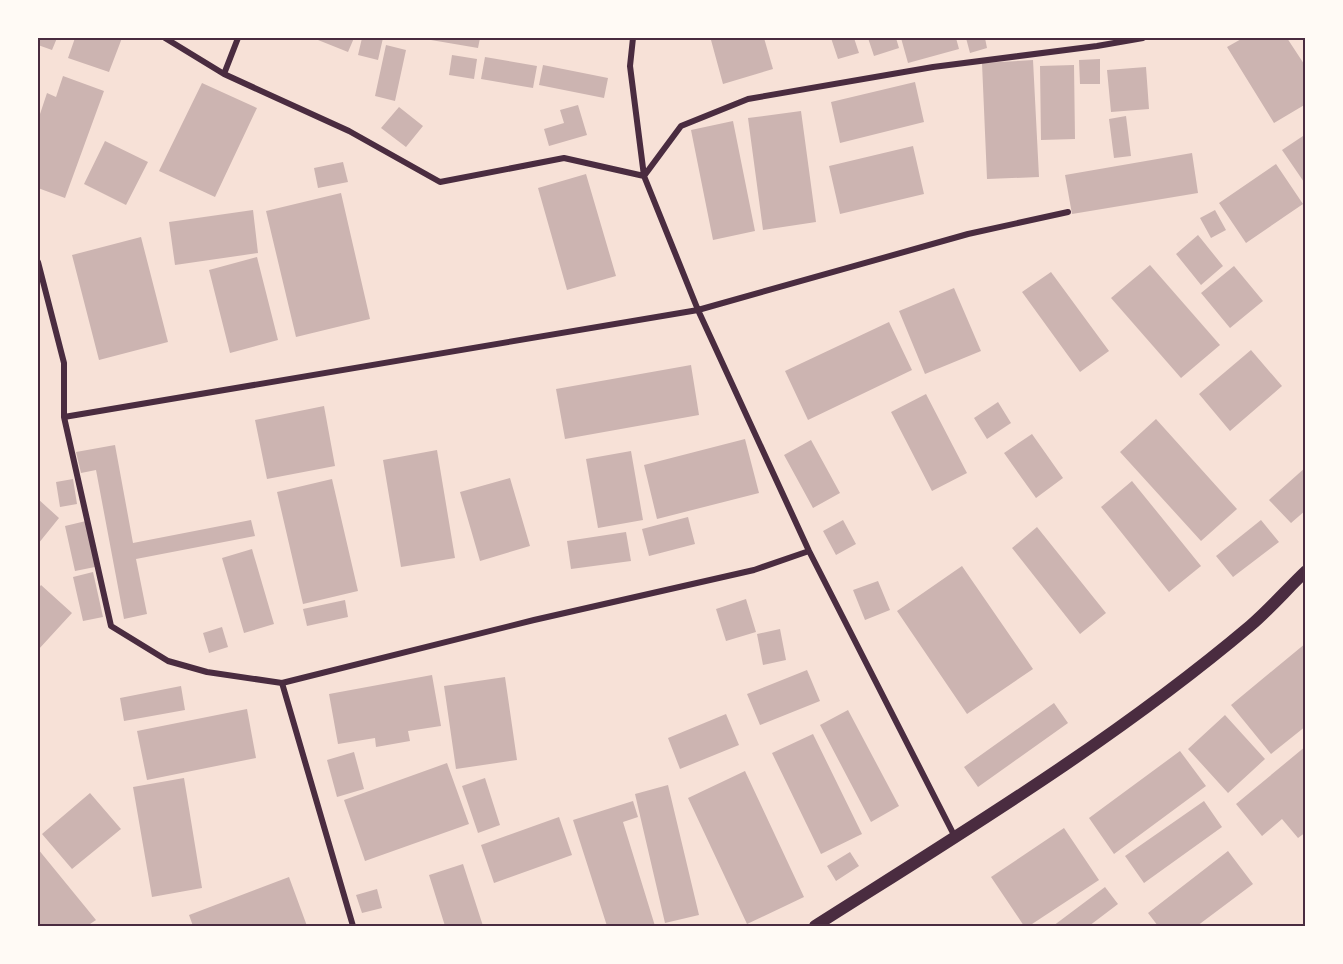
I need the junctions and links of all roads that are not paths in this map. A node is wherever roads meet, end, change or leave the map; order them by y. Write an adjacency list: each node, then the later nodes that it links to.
1 (165, 38): 5 (street)
2 (238, 38): 5 (street)
3 (633, 38): 6 (street)
4 (1143, 38): 6 (street)
5 (224, 74): 6 (street)
6 (644, 176): 9 (street)
7 (1068, 213): 9 (street)
8 (38, 262): 10 (street)
9 (698, 310): 10 (street); 11 (street)
10 (64, 417): 13 (street)
11 (809, 551): 13 (street); 14 (street)
12 (1305, 571): 14 (main road)
13 (282, 683): 15 (street)
14 (955, 837): 16 (main road)
15 (353, 927)
16 (815, 927)

